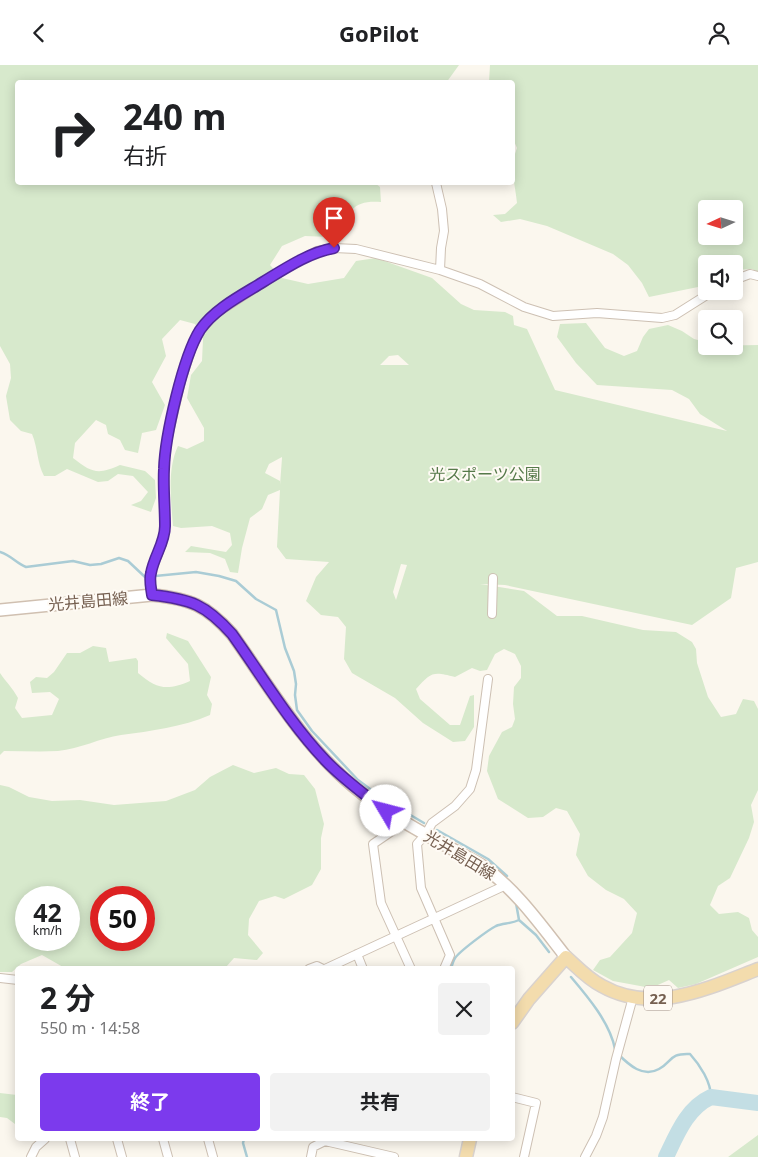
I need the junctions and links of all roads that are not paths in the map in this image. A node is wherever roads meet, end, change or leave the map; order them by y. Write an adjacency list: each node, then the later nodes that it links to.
1 (436, 185): 2 (street)
2 (440, 270): 5 (street); 7 (street)
3 (758, 276): 4 (street)
4 (743, 277)
5 (699, 300)
6 (493, 578): 9 (street)
7 (152, 595): 8 (main road, 光井島田線); 11 (main road, 光井島田線)
8 (0, 610)
9 (492, 614)
10 (488, 679): 12 (street)
11 (401, 820): 12 (main road, 光井島田線); 15 (street)
12 (426, 834): 13 (main road, 光井島田線); 14 (street)
13 (506, 885): 14 (street); 17 (main road, 光井島田線)
14 (435, 918): 15 (street); 21 (street)
15 (396, 936): 16 (street); 20 (street)
16 (357, 954): 18 (street); 19 (street)
17 (566, 957): 25 (main road, 22); 26 (main road)
18 (331, 966)
19 (362, 966)
20 (410, 966)
21 (445, 966)
22 (758, 969): 25 (main road, 22)
23 (0, 978): 24 (street)
24 (15, 980)
25 (633, 997): 44 (street)
26 (515, 1019)
27 (515, 1098): 43 (street)
28 (43, 1141): 35 (street)
29 (71, 1141): 36 (street)
30 (118, 1141): 37 (street)
31 (164, 1141): 38 (street)
32 (209, 1141): 39 (street)
33 (470, 1141): 42 (main road)
34 (364, 1154): 40 (street); 41 (street)
35 (31, 1157)
36 (75, 1157)
37 (122, 1157)
38 (168, 1157)
39 (213, 1157)
40 (311, 1157)
41 (394, 1157)
42 (466, 1157)
43 (524, 1157)
44 (585, 1157)

